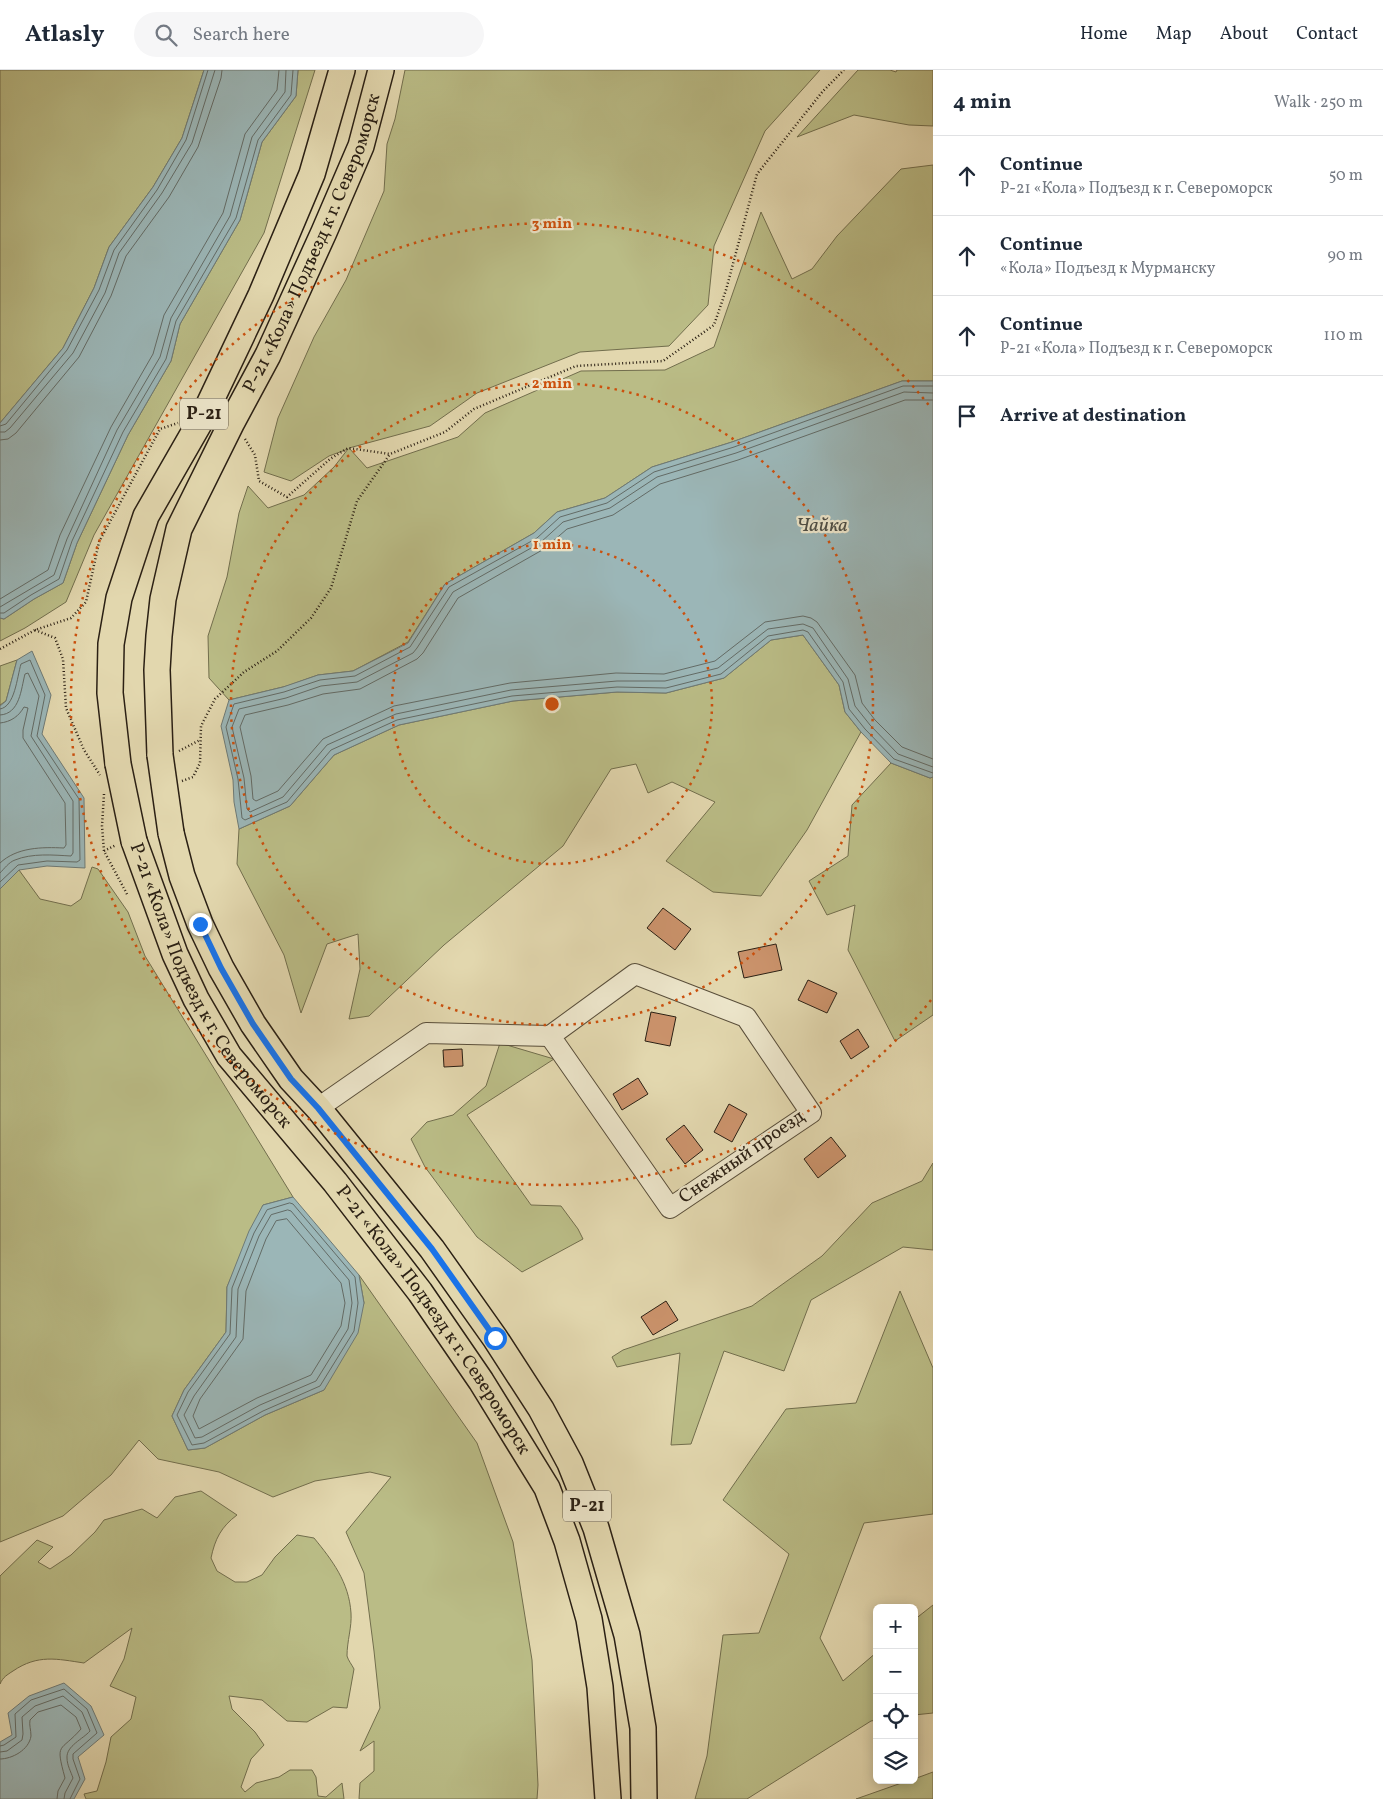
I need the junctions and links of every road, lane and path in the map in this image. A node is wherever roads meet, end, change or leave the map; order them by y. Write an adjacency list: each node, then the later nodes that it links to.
1 (342, 70): 4 (main road, Р-21 «Кола» Подъезд к г. Североморск / Р-21)
2 (381, 70): 5 (main road, Р-21 «Кола» Подъезд к г. Североморск / Р-21)
3 (844, 70): 6 (path)
4 (204, 415): 7 (path); 11 (main road, Р-21 «Кола» Подъезд к г. Североморск / Р-21)
5 (232, 422): 6 (path); 10 (main road, Р-21 «Кола» Подъезд к г. Североморск / Р-21)
6 (390, 454): 9 (path)
7 (34, 630): 8 (path); 11 (path)
8 (0, 649)
9 (200, 740): 10 (path); 12 (path)
10 (160, 758): 16 (main road, Р-21 «Кола» Подъезд к г. Североморск / Р-21, bridge)
11 (111, 773): 17 (main road, Р-21 «Кола» Подъезд к г. Североморск / Р-21, bridge)
12 (177, 782)
13 (104, 791): 14 (path)
14 (128, 896)
15 (550, 1036): 15 (street, Снежный проезд); 16 (street)
16 (318, 1108): 18 (main road, Р-21 «Кола» Подъезд к г. Североморск / Р-21)
17 (608, 1799)
18 (644, 1799)

